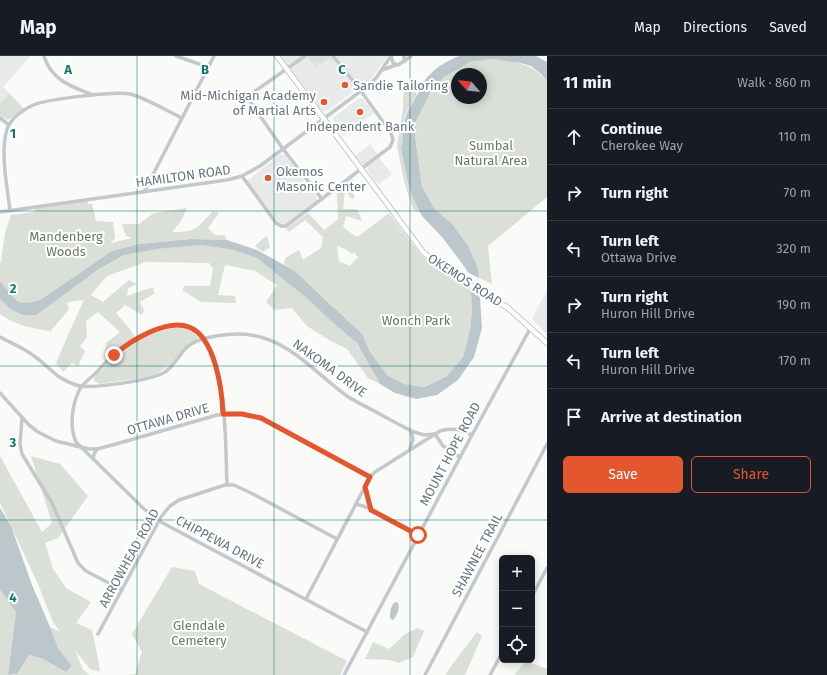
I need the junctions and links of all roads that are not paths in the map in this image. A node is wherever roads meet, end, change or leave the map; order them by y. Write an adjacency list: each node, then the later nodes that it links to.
1 (44, 56): 15 (street)
2 (176, 56): 12 (street)
3 (214, 56): 12 (street)
4 (277, 56): 13 (main road, OKEMOS ROAD)
5 (305, 56): 13 (street)
6 (333, 56): 16 (street)
7 (391, 56): 11 (street); 14 (street, HAMILTON ROAD)
8 (404, 56): 10 (street)
9 (412, 56): 10 (street)
10 (402, 63): 11 (street)
11 (396, 65): 14 (street)
12 (208, 67): 20 (street)
13 (286, 69): 21 (main road, OKEMOS ROAD); 23 (street)
14 (382, 70): 16 (street, HAMILTON ROAD)
15 (77, 89): 17 (street); 18 (street)
16 (361, 92): 21 (street, HAMILTON ROAD); 24 (street)
17 (94, 96): 18 (street); 20 (street)
18 (79, 97): 22 (street)
19 (0, 118): 22 (street)
20 (182, 118): 26 (street)
21 (324, 119): 23 (street, HAMILTON ROAD); 24 (main road, OKEMOS ROAD)
22 (9, 125): 28 (street)
23 (283, 149): 25 (street, HAMILTON ROAD); 27 (street)
24 (361, 170): 27 (street); 30 (main road, OKEMOS ROAD)
25 (242, 176): 26 (street, HAMILTON ROAD); 27 (street)
26 (144, 192): 28 (street, HAMILTON ROAD)
27 (322, 199)
28 (10, 210): 29 (street, HAMILTON ROAD)
29 (0, 212)
30 (530, 327): 33 (main road, OKEMOS ROAD); 40 (street, MOUNT HOPE ROAD)
31 (0, 337): 34 (street, NAKOMA DRIVE)
32 (204, 340): 34 (street, NAKOMA DRIVE); 34 (street); 36 (street); 38 (street, NAKOMA DRIVE)
33 (547, 343)
34 (82, 386): 42 (street)
35 (0, 394): 37 (street, OTTAWA DRIVE)
36 (223, 414): 43 (street, OTTAWA DRIVE); 47 (street, OTTAWA DRIVE); 48 (street)
37 (22, 418): 42 (street, OTTAWA DRIVE); 56 (street)
38 (411, 431): 39 (street, NAKOMA DRIVE); 44 (street)
39 (435, 434): 40 (street); 44 (street); 45 (street)
40 (472, 435): 45 (street, MOUNT HOPE ROAD)
41 (547, 444): 63 (street, SHAWNEE TRAIL)
42 (80, 447): 43 (street, OTTAWA DRIVE); 46 (street, CHIPPEWA DRIVE)
43 (97, 449): 46 (street)
44 (409, 450): 47 (street)
45 (460, 457): 53 (street, MOUNT HOPE ROAD)
46 (93, 459): 52 (street, CHIPPEWA DRIVE)
47 (370, 477): 49 (street)
48 (227, 485): 52 (street, ARROWHEAD ROAD); 54 (street)
49 (365, 487): 50 (street); 51 (street)
50 (356, 504): 51 (street); 54 (street)
51 (371, 510): 53 (street)
52 (159, 521): 56 (street, ARROWHEAD ROAD); 58 (street, CHIPPEWA DRIVE)
53 (418, 535): 59 (street, MOUNT HOPE ROAD)
54 (338, 538): 58 (street)
55 (547, 568): 57 (street)
56 (122, 590): 60 (street, ARROWHEAD ROAD)
57 (535, 591)
58 (306, 598): 59 (street, CHIPPEWA DRIVE)
59 (367, 632): 62 (street, MOUNT HOPE ROAD)
60 (98, 634)
61 (499, 658): 64 (street)
62 (344, 675)
63 (425, 675)
64 (490, 675)

